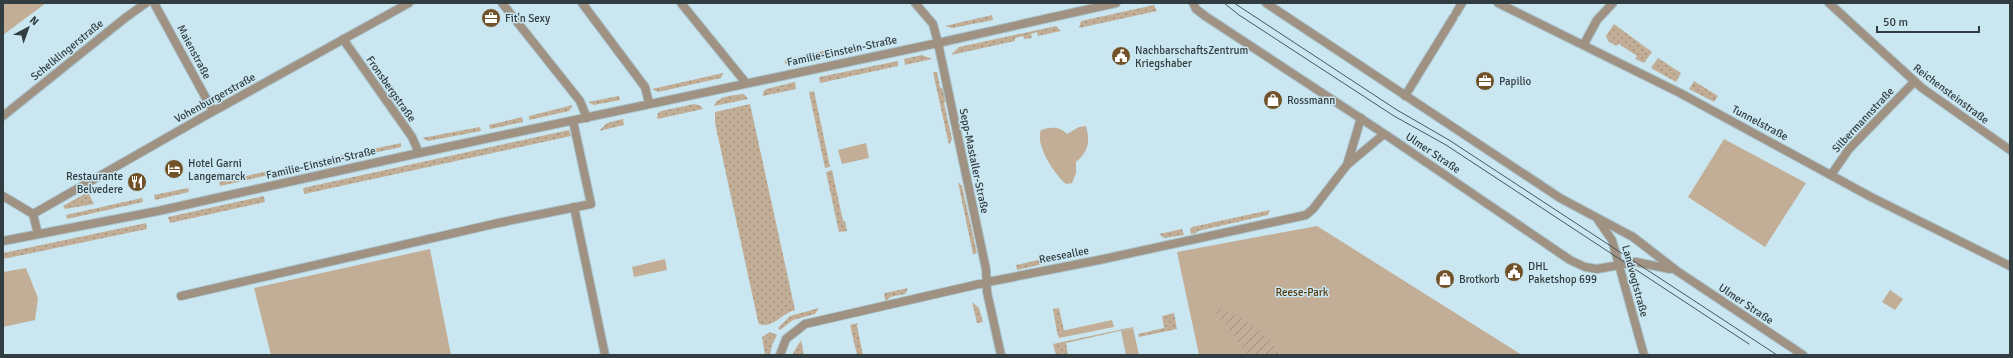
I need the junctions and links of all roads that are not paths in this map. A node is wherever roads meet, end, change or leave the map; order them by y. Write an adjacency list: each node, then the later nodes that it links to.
1 (146, 3): 23 (street, Schelklingerstraße)
2 (154, 3): 22 (street, Maienstraße)
3 (409, 3): 15 (street, Vohenburgerstraße)
4 (502, 3): 24 (street)
5 (582, 3): 21 (street)
6 (681, 3): 19 (street)
7 (915, 3): 16 (street, Sepp-Mastaller-Straße)
8 (1116, 3): 16 (street, Familie-Einstein-Straße)
9 (1193, 3): 25 (street, Ulmer Straße)
10 (1266, 3): 20 (street, Ulmer Straße)
11 (1462, 3): 20 (street)
12 (1498, 3): 17 (street, Tunnelstraße)
13 (1613, 3): 17 (street)
14 (1829, 3): 18 (street, Reichensteinstraße)
15 (343, 39): 22 (street, Vohenburgerstraße); 29 (street, Fronsbergstraße)
16 (938, 43): 19 (street, Familie-Einstein-Straße); 41 (street, Sepp-Mastaller-Straße)
17 (1584, 44): 31 (street, Tunnelstraße)
18 (1914, 82): 28 (street, Reichensteinstraße); 31 (street, Silbermannstraße)
19 (746, 83): 21 (street, Familie-Einstein-Straße)
20 (1405, 96): 35 (street, Ulmer Straße)
21 (649, 103): 24 (street, Familie-Einstein-Straße)
22 (213, 111): 34 (street, Vohenburgerstraße)
23 (3, 116)
24 (587, 118): 26 (street, Familie-Einstein-Straße)
25 (1361, 118): 27 (street, Ulmer Straße); 30 (street, Reeseallee)
26 (573, 121): 29 (street, Familie-Einstein-Straße); 33 (street)
27 (1384, 134): 30 (street, Reeseallee); 38 (street, Ulmer Straße)
28 (2010, 150)
29 (419, 152): 36 (street, Familie-Einstein-Straße)
30 (1347, 165): 41 (street, Reeseallee)
31 (1831, 175): 39 (street, Tunnelstraße)
32 (3, 196): 34 (street)
33 (574, 207): 42 (street); 43 (street)
34 (33, 214): 36 (street)
35 (1595, 217): 38 (street, Landvogtstraße); 40 (street, Ulmer Straße)
36 (38, 234): 37 (street, Familie-Einstein-Straße)
37 (3, 241)
38 (1619, 265): 40 (street, Ulmer Straße); 46 (street, Landvogtstraße)
39 (2010, 266)
40 (1677, 271): 47 (street, Ulmer Straße)
41 (988, 282): 44 (street, Reeseallee); 45 (street, Sepp-Mastaller-Straße)
42 (180, 296)
43 (605, 355)
44 (780, 355)
45 (1001, 355)
46 (1644, 355)
47 (1803, 355)

